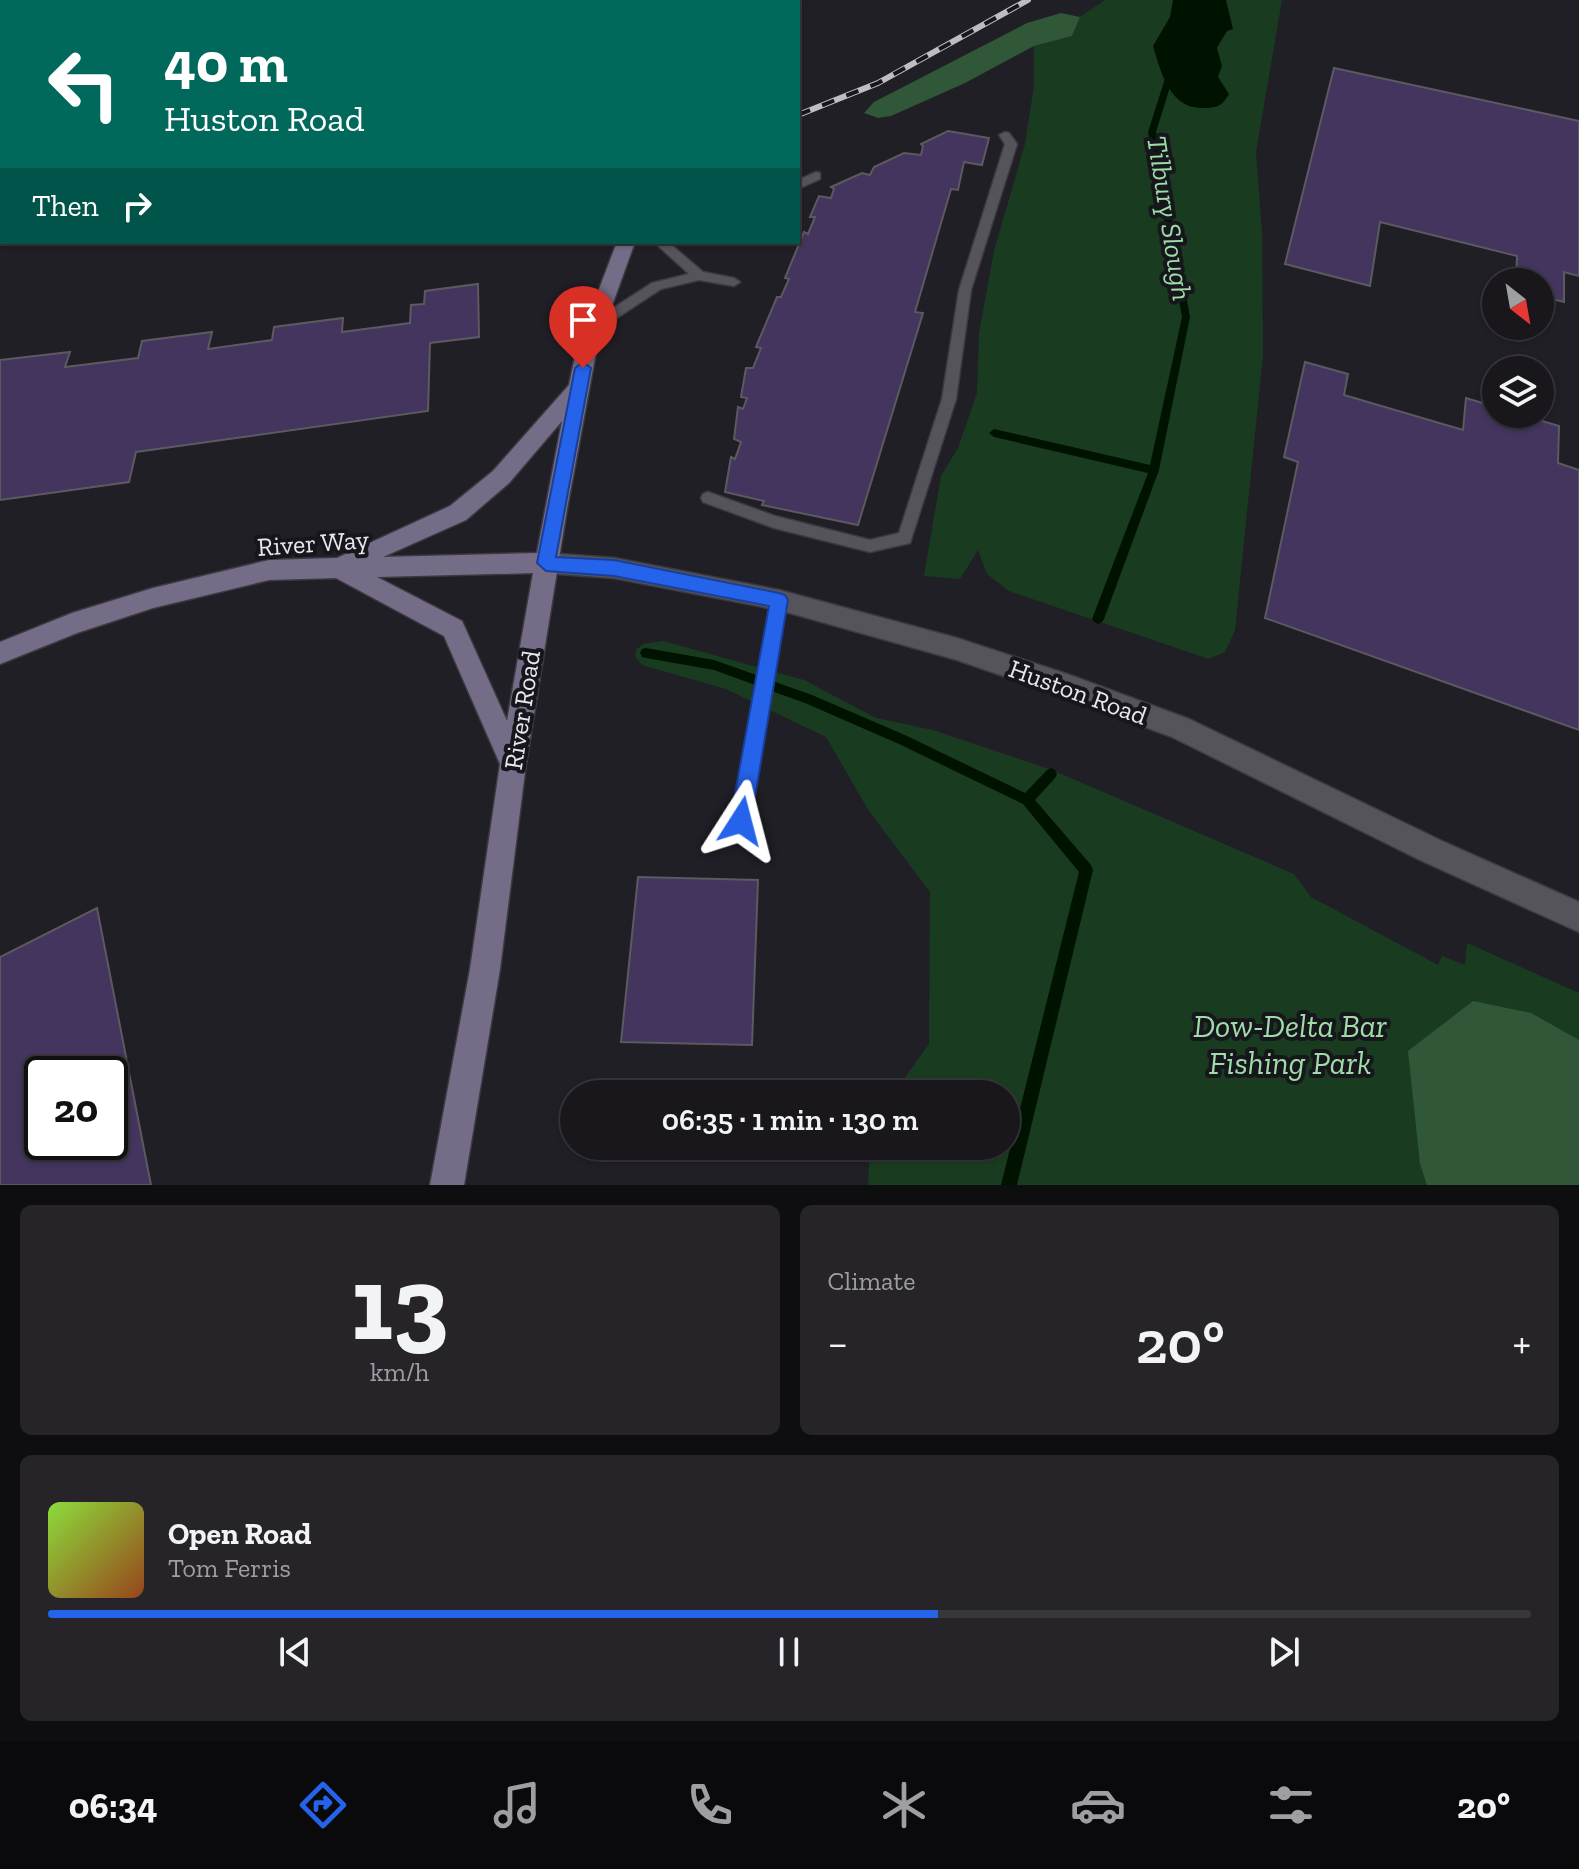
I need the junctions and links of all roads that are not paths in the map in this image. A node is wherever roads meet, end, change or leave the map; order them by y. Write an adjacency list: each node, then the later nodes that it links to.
1 (1005, 135): 10 (lane)
2 (816, 176): 3 (lane)
3 (800, 184)
4 (625, 244): 8 (main road, River Road)
5 (662, 244): 6 (lane)
6 (699, 276): 7 (lane); 8 (lane)
7 (734, 282)
8 (595, 326): 9 (main road, River Road)
9 (579, 389): 11 (main road, River Road); 12 (main road)
10 (708, 498)
11 (546, 563): 12 (main road, River Way); 13 (street, Huston Road); 15 (main road, River Road)
12 (337, 568): 14 (main road, River Way); 15 (main road)
13 (779, 600): 16 (lane); 17 (street, Huston Road)
14 (0, 653)
15 (513, 764): 18 (main road, River Road)
16 (741, 821)
17 (1579, 917)
18 (447, 1185)

